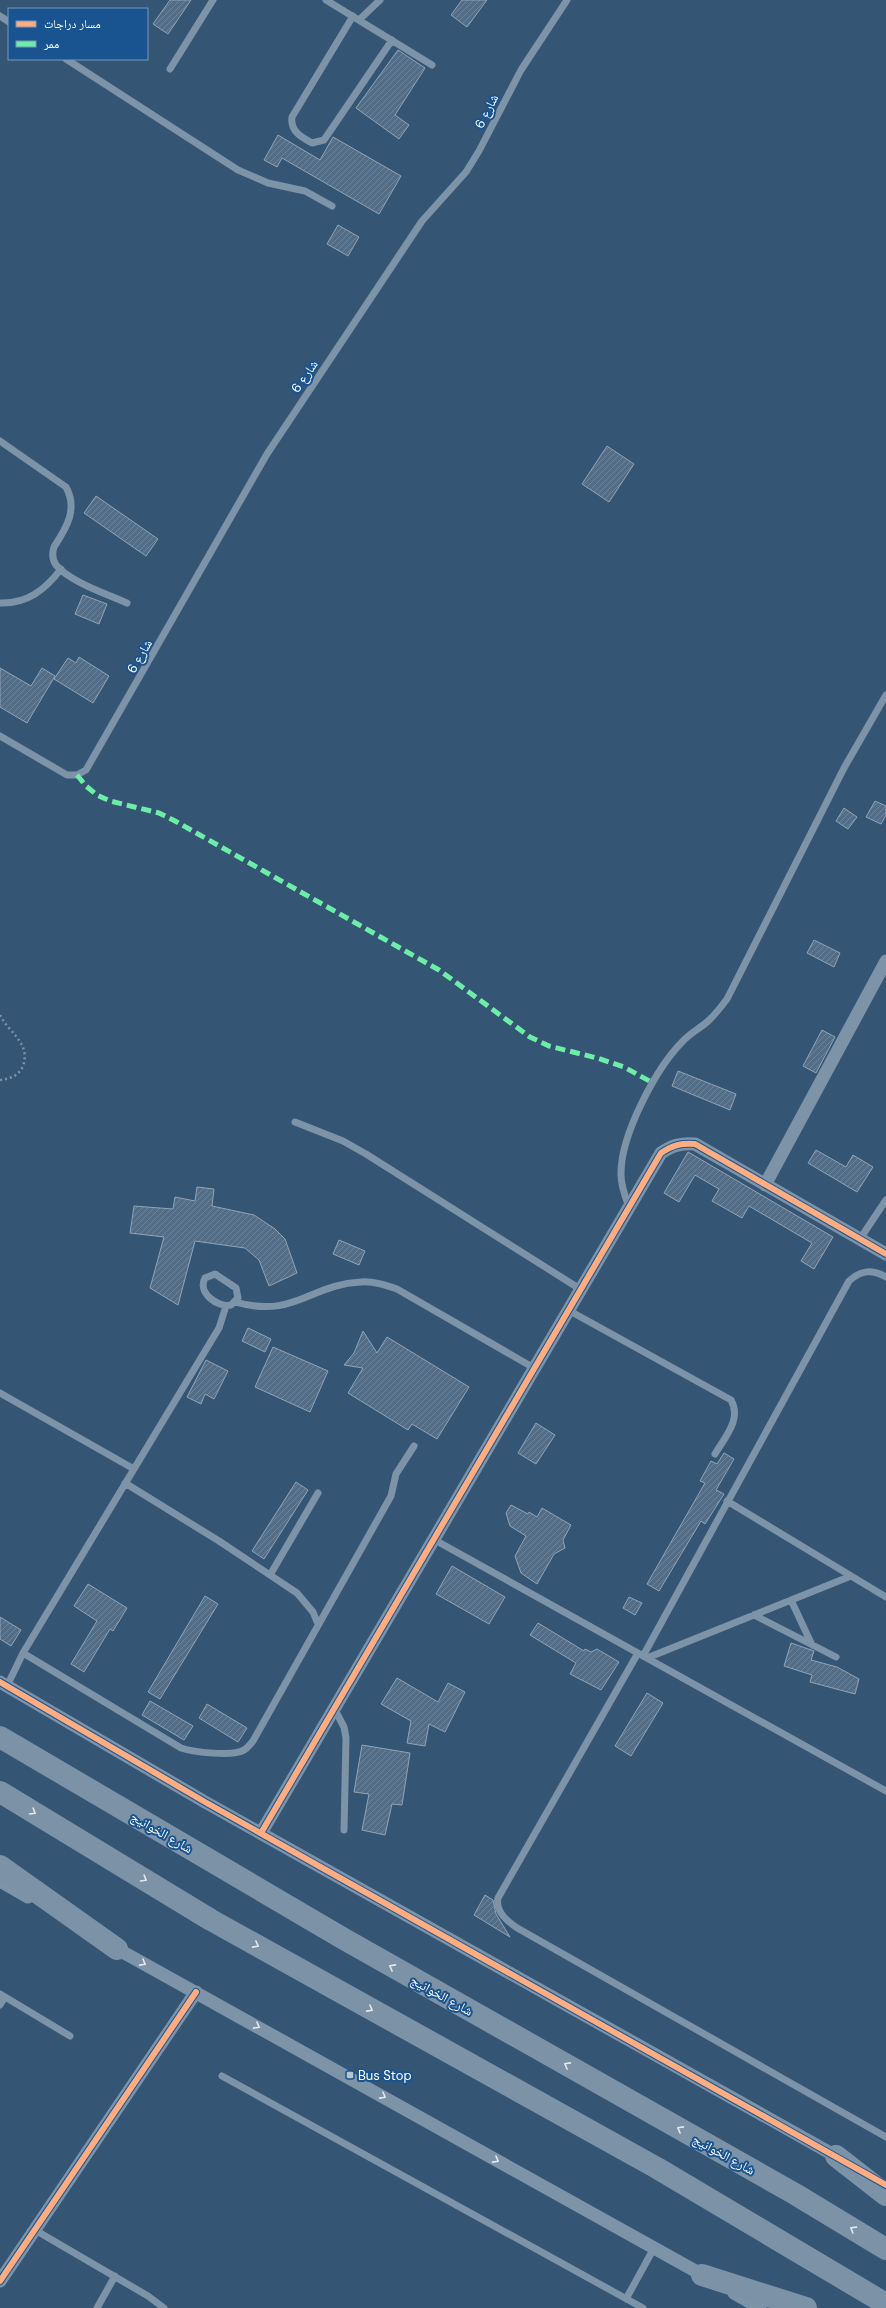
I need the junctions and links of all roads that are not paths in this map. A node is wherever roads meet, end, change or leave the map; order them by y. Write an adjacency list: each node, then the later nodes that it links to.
1 (213, 0): 9 (lane)
2 (326, 0): 5 (lane)
3 (380, 0): 5 (lane)
4 (567, 0): 16 (lane, شارع 6)
5 (356, 18): 6 (lane); 6 (lane)
6 (392, 40): 8 (lane)
7 (68, 60): 10 (lane)
8 (432, 65)
9 (170, 69)
10 (332, 206)
11 (0, 441): 12 (lane)
12 (61, 569): 13 (lane); 14 (lane)
13 (0, 603)
14 (127, 603)
15 (886, 695): 21 (lane)
16 (0, 736)
17 (886, 961): 19 (street)
18 (295, 1122): 25 (lane)
19 (765, 1185): 21 (street); 22 (street)
20 (886, 1200): 22 (lane)
21 (629, 1207): 25 (street)
22 (860, 1238): 23 (street)
23 (886, 1254)
24 (886, 1277): 36 (lane)
25 (580, 1289): 28 (street)
26 (235, 1302): 27 (lane); 27 (lane); 29 (lane)
27 (226, 1306): 33 (lane)
28 (568, 1310): 29 (street); 32 (lane)
29 (534, 1368): 37 (street)
30 (0, 1393): 33 (lane)
31 (414, 1446): 43 (lane)
32 (715, 1454)
33 (134, 1469): 34 (lane)
34 (125, 1483): 38 (lane); 45 (lane)
35 (318, 1493): 38 (lane)
36 (727, 1501): 39 (lane); 46 (lane)
37 (433, 1539): 46 (lane); 49 (street)
38 (270, 1575): 43 (lane)
39 (851, 1576): 40 (lane); 41 (lane)
40 (886, 1597)
41 (791, 1600): 42 (lane); 44 (lane)
42 (754, 1615): 44 (lane); 46 (lane)
43 (318, 1624): 45 (lane)
44 (812, 1645): 47 (lane)
45 (23, 1653): 48 (lane)
46 (643, 1656): 51 (lane); 63 (lane)
47 (836, 1657)
48 (4, 1684): 54 (street)
49 (334, 1707): 53 (lane); 54 (street)
50 (0, 1737): 69 (highway, شارع الخوانيج, one-way to 50)
51 (886, 1791)
52 (0, 1792): 74 (highway, one-way to 74)
53 (344, 1830)
54 (261, 1833): 64 (street)
55 (0, 1866): 57 (highway)
56 (0, 1881): 57 (street)
57 (117, 1949): 58 (street, one-way to 58)
58 (196, 1992): 67 (street); 68 (street, one-way to 68)
59 (2, 1995): 60 (lane); 61 (lane)
60 (0, 2005)
61 (70, 2036)
62 (222, 2076): 73 (lane)
63 (886, 2137)
64 (836, 2156): 65 (street); 66 (highway)
65 (886, 2185)
66 (886, 2195)
67 (35, 2230): 71 (lane); 72 (street)
68 (654, 2248): 70 (street); 73 (lane)
69 (886, 2249)
70 (702, 2274): 78 (street); 79 (highway)
71 (114, 2276): 75 (lane); 76 (lane)
72 (0, 2281)
73 (626, 2299): 77 (lane)
74 (886, 2304)
75 (97, 2308)
76 (164, 2308)
77 (642, 2308)
78 (760, 2308)
79 (806, 2308)

